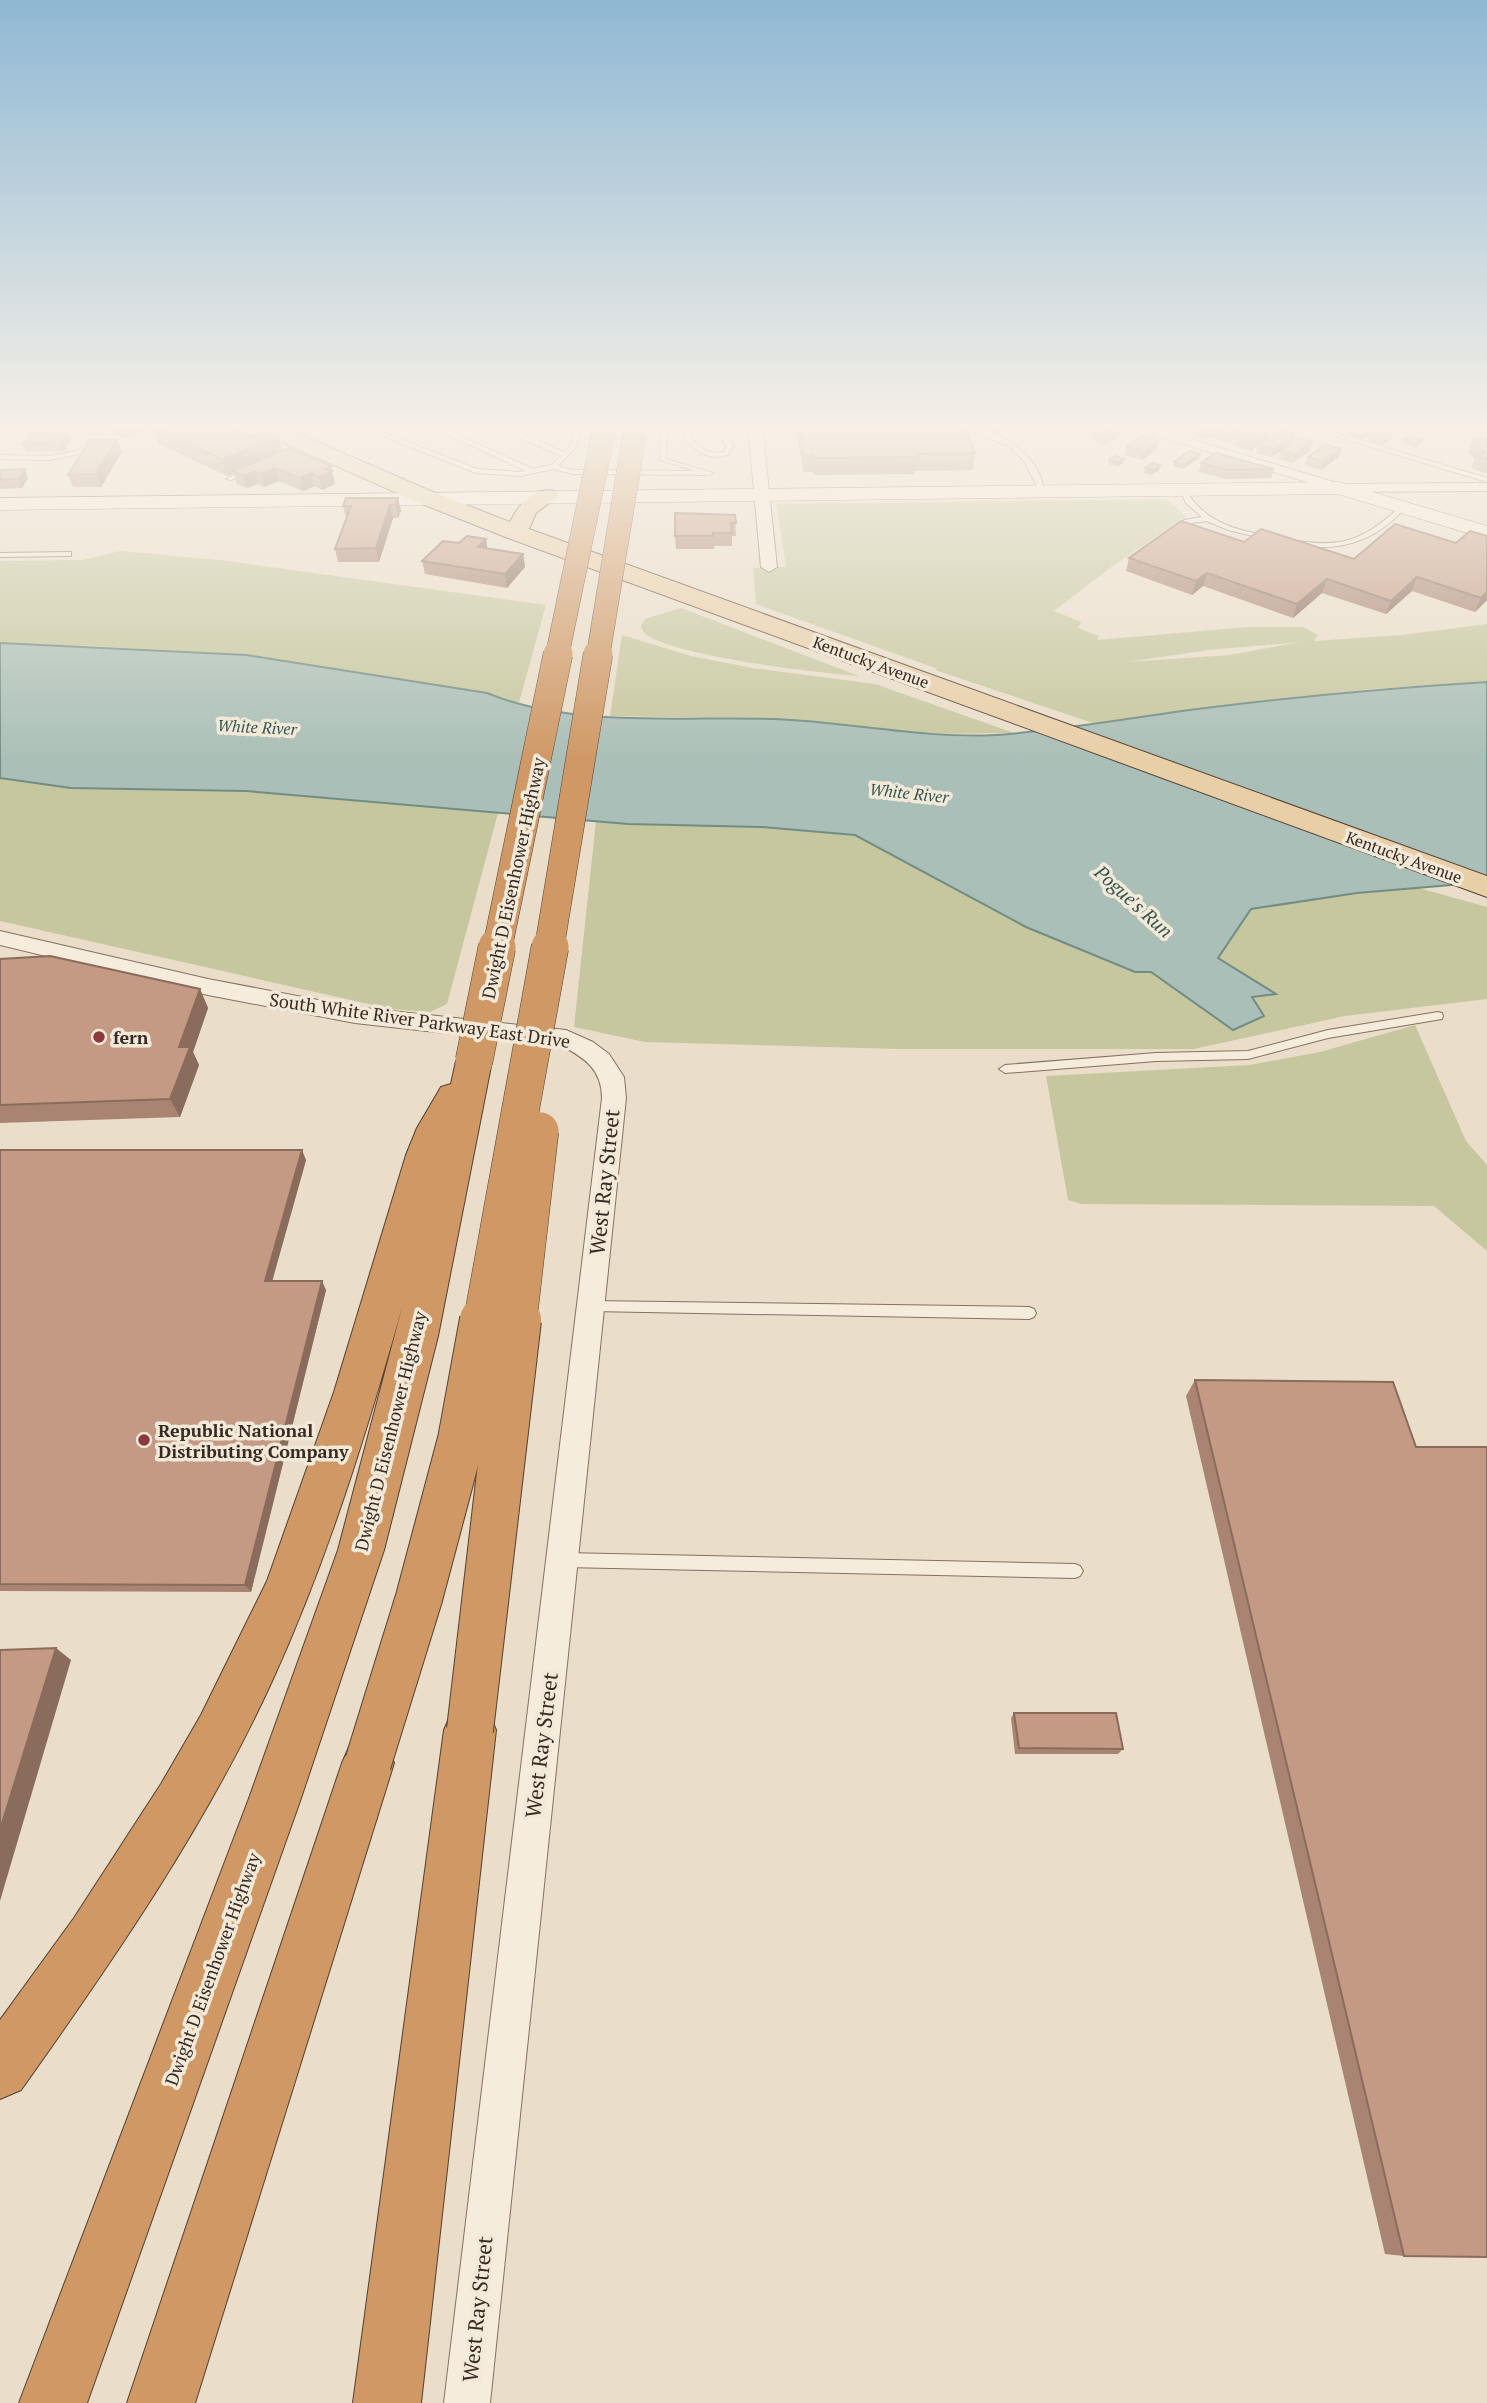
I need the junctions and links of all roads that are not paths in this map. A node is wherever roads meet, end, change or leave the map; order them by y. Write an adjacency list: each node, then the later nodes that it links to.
1 (527, 537): 12 (main road, Kentucky Avenue)
2 (565, 537): 16 (highway, Dwight D Eisenhower Highway, bridge)
3 (618, 537): 13 (highway, bridge)
4 (766, 537): 11 (street)
5 (1267, 537): 7 (lane)
6 (1366, 537): 8 (lane)
7 (1273, 539)
8 (1285, 541)
9 (68, 554): 10 (lane)
10 (0, 555)
11 (769, 567)
12 (1487, 887)
13 (558, 901): 25 (highway, bridge); 26 (highway, bridge)
14 (0, 938): 18 (street, South White River Parkway East Drive)
15 (1437, 1016): 17 (lane)
16 (474, 1061): 23 (highway); 24 (highway, Dwight D Eisenhower Highway)
17 (1004, 1069)
18 (615, 1087): 19 (street, West Ray Street)
19 (590, 1306): 20 (lane); 21 (street, West Ray Street)
20 (1029, 1313)
21 (562, 1560): 22 (lane); 27 (street, West Ray Street)
22 (1075, 1571)
23 (0, 2069)
24 (53, 2403)
25 (161, 2403)
26 (387, 2403)
27 (467, 2403)

